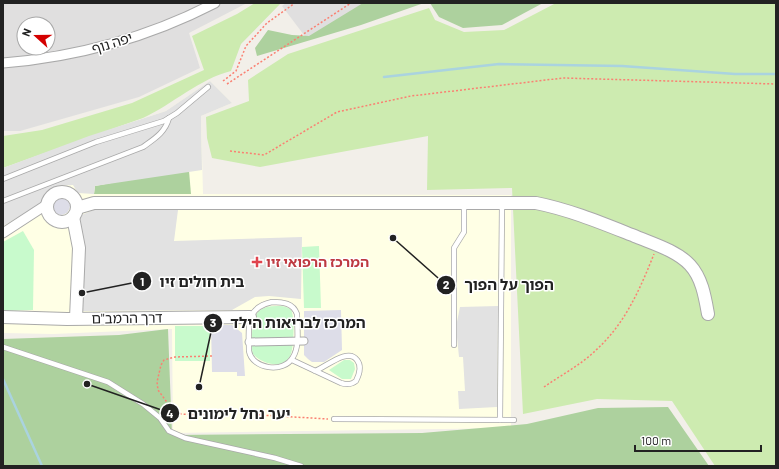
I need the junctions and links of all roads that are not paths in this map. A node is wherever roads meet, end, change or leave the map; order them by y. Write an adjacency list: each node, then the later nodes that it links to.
1 (215, 3): 2 (street, יפה נוף)
2 (3, 63)
3 (208, 87): 4 (lane)
4 (169, 118): 5 (lane); 6 (lane)
5 (3, 179)
6 (3, 201)
7 (464, 203): 8 (street); 10 (street); 18 (lane)
8 (502, 203): 12 (street); 23 (lane)
9 (47, 210): 10 (street); 10 (street); 11 (street)
10 (71, 211): 15 (street)
11 (3, 233)
12 (708, 314)
13 (3, 317): 15 (street, דרך הרמב"ם)
14 (250, 317): 15 (street, דרך הרמב"ם); 16 (lane); 17 (lane)
15 (71, 318)
16 (300, 341): 17 (street); 20 (lane)
17 (249, 342): 20 (lane)
18 (454, 345)
19 (3, 347): 25 (lane)
20 (292, 360): 21 (lane)
21 (315, 371): 21 (lane)
22 (334, 419): 23 (lane)
23 (500, 420): 24 (lane)
24 (514, 420)
25 (301, 466)

